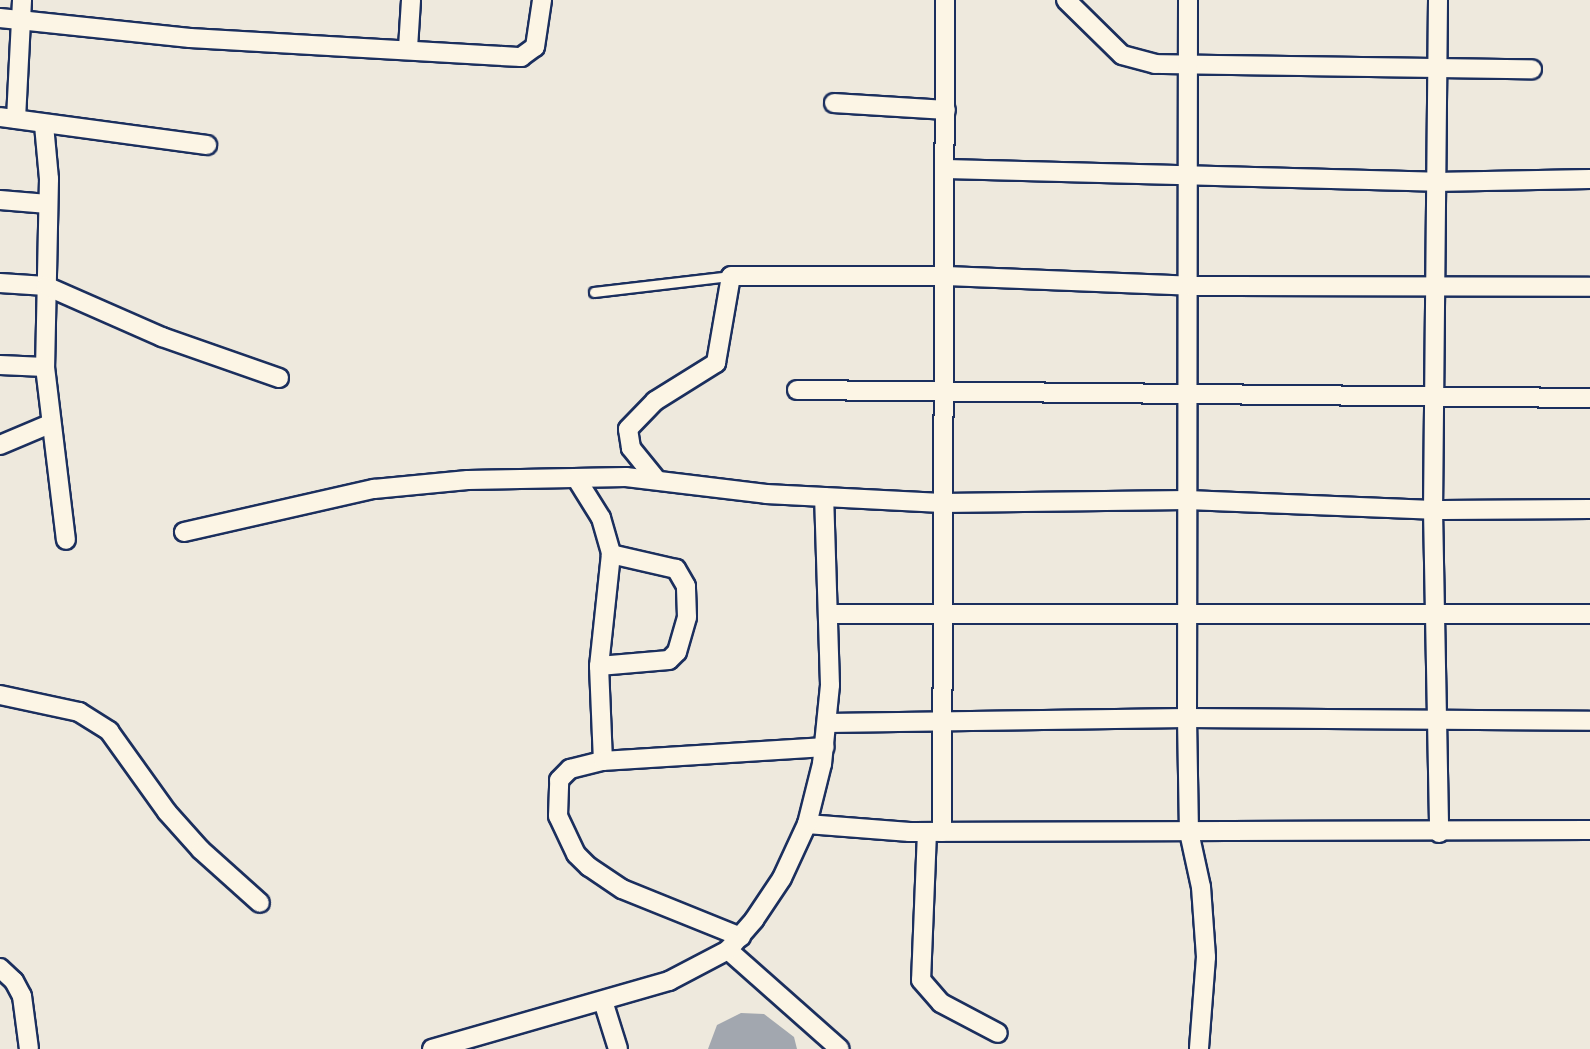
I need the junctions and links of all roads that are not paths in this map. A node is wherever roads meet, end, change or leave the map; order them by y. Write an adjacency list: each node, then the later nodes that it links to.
1 (22, 0): 9 (street)
2 (411, 0): 10 (street)
3 (542, 0): 10 (street)
4 (945, 0): 15 (street)
5 (1066, 0): 11 (street)
6 (1188, 0): 11 (street)
7 (1438, 0): 12 (street)
8 (0, 18): 9 (street)
9 (22, 20): 10 (street); 16 (street)
10 (408, 48)
11 (1188, 65): 12 (street); 20 (street)
12 (1438, 67): 13 (street); 22 (street)
13 (1532, 69)
14 (834, 103): 15 (street)
15 (946, 110): 19 (street)
16 (8, 118): 17 (street)
17 (44, 125): 18 (street); 24 (street)
18 (207, 145)
19 (946, 169): 20 (street); 26 (street)
20 (1190, 175): 22 (street); 29 (street)
21 (1590, 179): 22 (street)
22 (1437, 182): 31 (street)
23 (0, 200): 24 (street)
24 (48, 204): 28 (street)
25 (731, 276): 26 (street); 32 (lane); 44 (street)
26 (946, 276): 29 (street); 38 (street)
27 (0, 283): 28 (street)
28 (47, 286): 34 (street); 35 (street)
29 (1191, 286): 31 (street); 37 (street)
30 (1590, 286): 31 (street)
31 (1436, 287): 39 (street)
32 (594, 292)
33 (0, 365): 34 (street)
34 (45, 367): 41 (street)
35 (279, 378)
36 (797, 390): 38 (street)
37 (1188, 393): 38 (street); 39 (street); 46 (street)
38 (943, 394): 47 (street)
39 (1434, 395): 40 (street); 49 (street)
40 (1590, 398)
41 (50, 424): 42 (street); 51 (street)
42 (0, 444)
43 (576, 478): 44 (street); 50 (street); 52 (street)
44 (656, 479): 45 (street)
45 (824, 497): 47 (street); 56 (street)
46 (1188, 500): 47 (street); 49 (street); 54 (street)
47 (942, 503): 53 (street)
48 (1590, 509): 49 (street)
49 (1433, 510): 55 (street)
50 (184, 531)
51 (66, 540)
52 (611, 554): 58 (street); 58 (street)
53 (944, 612): 54 (street); 56 (street); 64 (street)
54 (1188, 612): 55 (street); 60 (street)
55 (1438, 613): 57 (street); 61 (street)
56 (829, 614): 63 (street)
57 (1590, 614)
58 (599, 666): 66 (street)
59 (0, 695): 72 (street)
60 (1187, 718): 61 (street); 64 (street); 70 (street)
61 (1438, 720): 62 (street); 71 (street)
62 (1590, 722)
63 (827, 723): 64 (street); 65 (street)
64 (943, 724): 69 (street)
65 (825, 747): 66 (street); 67 (street)
66 (603, 761): 73 (street)
67 (807, 824): 69 (street); 73 (street)
68 (1590, 831): 71 (street)
69 (934, 832): 70 (street); 76 (street)
70 (1189, 832): 71 (street); 81 (street)
71 (1439, 833)
72 (260, 903)
73 (734, 944): 75 (street); 80 (street)
74 (0, 968): 77 (street)
75 (603, 1001): 78 (street); 79 (street)
76 (998, 1033)
77 (29, 1049)
78 (432, 1049)
79 (618, 1049)
80 (840, 1049)
81 (1199, 1049)

